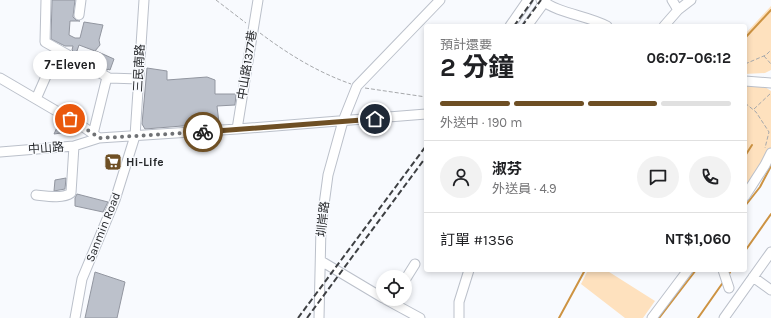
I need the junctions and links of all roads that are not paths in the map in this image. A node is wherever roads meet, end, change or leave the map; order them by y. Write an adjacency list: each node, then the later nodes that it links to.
1 (46, 0): 16 (street)
2 (81, 0): 11 (street)
3 (144, 0): 19 (street, 三民南路)
4 (258, 0): 25 (street, 中山路1377巷)
5 (440, 0): 24 (street, 圳岸路)
6 (528, 0): 12 (street)
7 (672, 0): 10 (street)
8 (691, 0): 10 (street)
9 (544, 1): 13 (street); 14 (street)
10 (678, 10): 15 (street)
11 (79, 15)
12 (511, 24)
13 (528, 24)
14 (602, 24)
15 (666, 24)
16 (58, 49): 17 (street); 22 (street)
17 (107, 77): 19 (street); 26 (street)
18 (0, 78): 22 (street)
19 (139, 79): 27 (street, 三民南路)
20 (747, 81): 21 (street)
21 (771, 83)
22 (36, 99): 26 (street)
23 (424, 114): 24 (street, 中山路)
24 (343, 122): 25 (street, 中山路); 34 (street, 圳岸路)
25 (238, 130): 27 (street, 中山路)
26 (96, 136): 27 (street, 中山路); 28 (street, 中山路)
27 (135, 136): 45 (street, Sanmin Road)
28 (74, 146): 30 (street, 中山路); 32 (street)
29 (768, 151): 31 (street)
30 (0, 152)
31 (747, 193)
32 (36, 195)
33 (771, 252): 40 (street)
34 (321, 260): 43 (street); 46 (street, 圳岸路)
35 (415, 264): 36 (street)
36 (411, 270)
37 (467, 272): 48 (street)
38 (686, 272): 49 (street)
39 (724, 272): 41 (street)
40 (753, 278): 42 (street); 50 (street)
41 (728, 284)
42 (771, 290)
43 (376, 293)
44 (398, 306): 47 (street)
45 (75, 318)
46 (319, 318)
47 (420, 318)
48 (459, 318)
49 (652, 318)
50 (724, 318)

